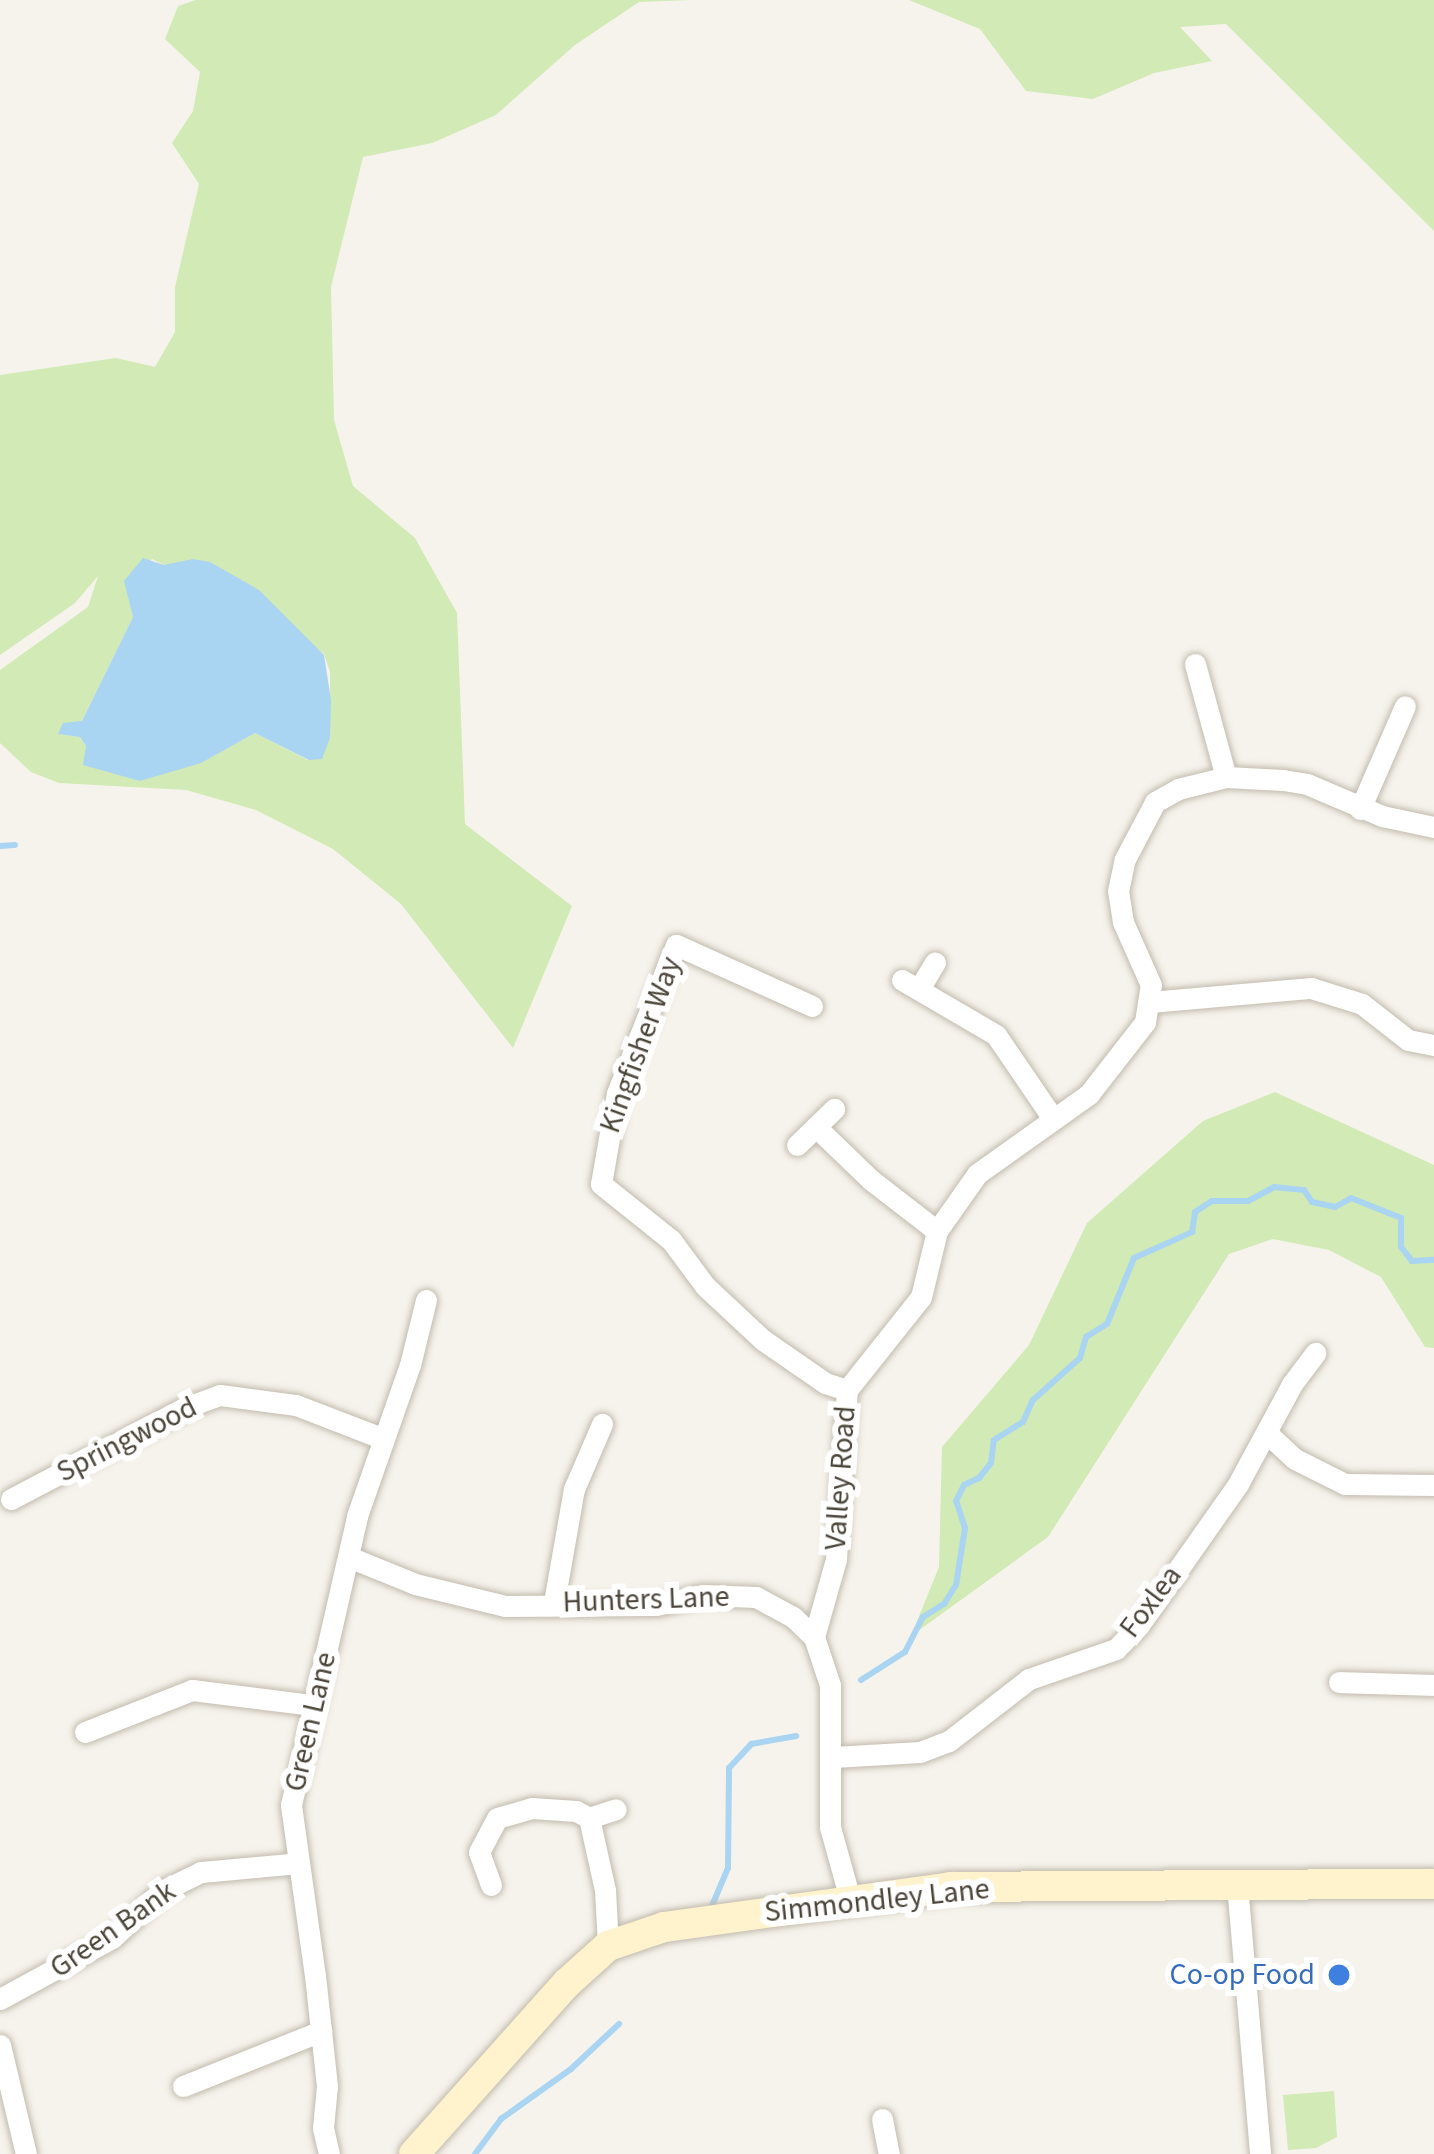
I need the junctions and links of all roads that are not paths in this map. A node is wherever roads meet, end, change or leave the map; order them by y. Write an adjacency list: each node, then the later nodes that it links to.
1 (1195, 664): 3 (street)
2 (1405, 706): 4 (street)
3 (1226, 777): 4 (street); 7 (street)
4 (1360, 809): 5 (street)
5 (1434, 827)
6 (935, 962): 11 (street)
7 (1150, 1002): 9 (street); 11 (street, Valley Road)
8 (812, 1006): 17 (street, Kingfisher Way)
9 (1434, 1045)
10 (834, 1109): 12 (street)
11 (1052, 1117): 14 (street, Valley Road)
12 (816, 1126): 13 (street); 14 (street)
13 (797, 1144)
14 (937, 1231): 17 (street, Valley Road)
15 (426, 1300): 20 (street, Green Lane)
16 (1316, 1353): 19 (street, Foxlea)
17 (847, 1390): 25 (street, Valley Road)
18 (602, 1424): 24 (street)
19 (1268, 1435): 21 (street); 30 (street, Foxlea)
20 (384, 1439): 22 (street, Springwood); 23 (street, Green Lane)
21 (1434, 1485)
22 (11, 1499)
23 (349, 1557): 24 (street, Hunters Lane); 28 (street, Green Lane)
24 (554, 1602): 25 (street, Hunters Lane)
25 (814, 1637): 30 (street)
26 (1339, 1682): 27 (street)
27 (1434, 1685)
28 (313, 1705): 29 (street); 33 (street, Green Lane)
29 (86, 1732)
30 (832, 1757): 37 (street)
31 (616, 1809): 32 (street)
32 (589, 1818): 36 (street); 38 (street)
33 (299, 1863): 39 (street, Green Bank); 40 (street, Green Lane)
34 (1237, 1884): 35 (street, Simmondley Lane); 37 (street, Simmondley Lane); 48 (street)
35 (1434, 1884)
36 (490, 1885)
37 (850, 1899): 38 (street, Simmondley Lane)
38 (608, 1946): 46 (street, Simmondley Lane)
39 (0, 1999)
40 (320, 2030): 42 (street); 45 (street, Green Lane)
41 (0, 2045): 44 (street)
42 (183, 2086)
43 (882, 2119): 47 (street)
44 (26, 2154)
45 (329, 2154)
46 (415, 2154)
47 (890, 2154)
48 (1260, 2154)

